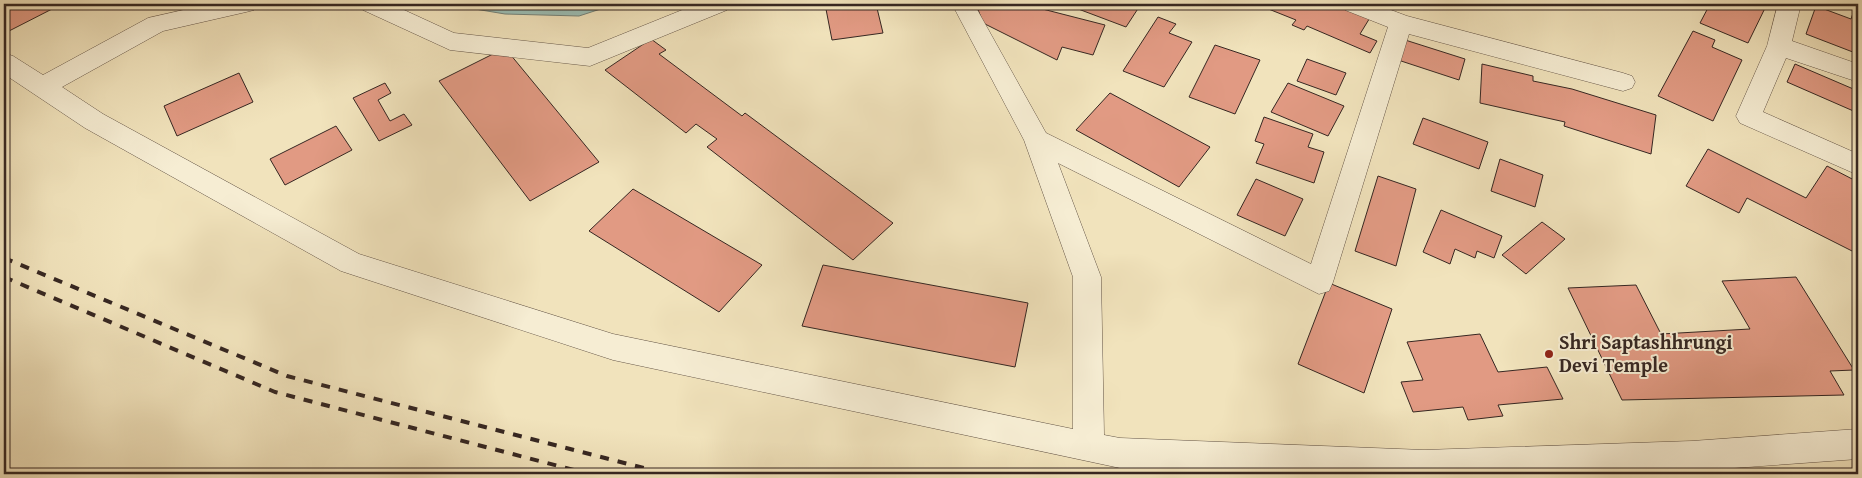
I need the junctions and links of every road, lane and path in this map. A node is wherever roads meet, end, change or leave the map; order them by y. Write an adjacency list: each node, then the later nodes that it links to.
1 (246, 4): 12 (street)
2 (371, 4): 3 (street)
3 (719, 4)
4 (963, 4): 13 (street)
5 (1352, 4): 7 (street)
6 (1789, 4): 8 (street)
7 (1400, 23): 11 (street); 13 (street)
8 (1779, 46): 10 (street); 14 (street)
9 (4, 62): 12 (street)
10 (1858, 74)
11 (1623, 82)
12 (42, 87): 16 (street)
13 (1037, 140): 16 (street)
14 (1858, 166)
15 (1858, 444): 16 (street)
16 (1089, 446)

